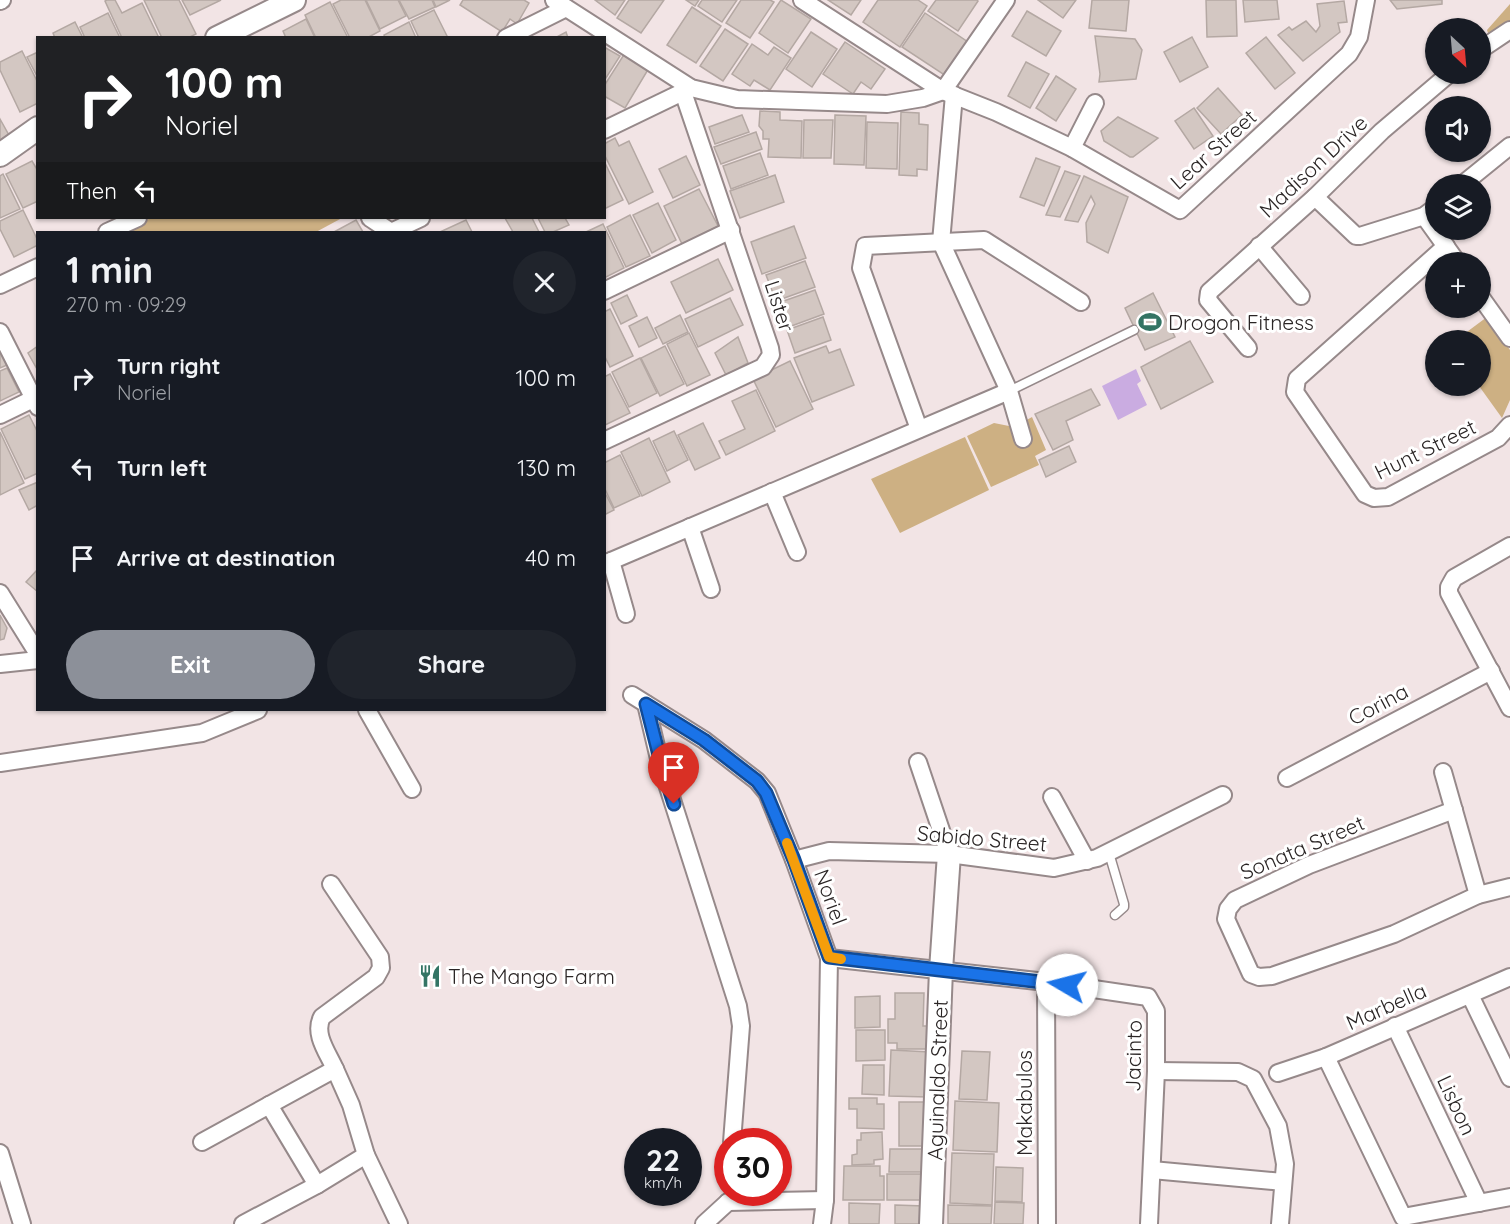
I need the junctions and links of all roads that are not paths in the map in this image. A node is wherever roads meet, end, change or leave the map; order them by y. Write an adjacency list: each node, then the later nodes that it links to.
1 (294, 0): 7 (street)
2 (802, 0): 12 (street, Lear Street)
3 (1006, 0): 12 (street)
4 (1366, 0): 16 (street, Lear Street)
5 (560, 4): 8 (street); 11 (street)
6 (1510, 30): 9 (street)
7 (221, 36)
8 (509, 36)
9 (1491, 43)
10 (1437, 84): 20 (street, Madison Drive)
11 (687, 90): 12 (street); 15 (street); 25 (street, Lister)
12 (949, 93): 16 (street, Lear Street); 30 (street)
13 (1095, 103): 16 (street)
14 (36, 129): 17 (street)
15 (606, 129)
16 (1072, 148)
17 (0, 155)
18 (1507, 156): 19 (street)
19 (1479, 174)
20 (1315, 197): 21 (street); 31 (street, Madison Drive)
21 (1425, 213)
22 (136, 219): 26 (street)
23 (372, 219): 27 (street)
24 (419, 219): 28 (street)
25 (731, 230): 36 (street); 50 (street, Lister)
26 (109, 231)
27 (390, 231)
28 (393, 231)
29 (1443, 240): 32 (street)
30 (940, 242): 38 (street); 44 (street); 48 (street)
31 (1259, 246): 37 (street); 43 (street, Madison Drive)
32 (1446, 246): 33 (street); 47 (street, Hunt Street)
33 (1450, 252)
34 (36, 268): 35 (street)
35 (0, 285)
36 (606, 290)
37 (1301, 296)
38 (1081, 302)
39 (1491, 311): 42 (street)
40 (1134, 330): 44 (lane)
41 (0, 332): 45 (street)
42 (1510, 338)
43 (1248, 348)
44 (1009, 391): 48 (street); 49 (street)
45 (35, 403): 46 (street)
46 (0, 415)
47 (1510, 425)
48 (919, 429): 51 (street)
49 (1023, 439)
50 (606, 440)
51 (772, 492): 52 (street); 54 (street)
52 (690, 527): 55 (street); 56 (street)
53 (1510, 546): 62 (street)
54 (797, 552)
55 (608, 562): 58 (street)
56 (711, 589)
57 (0, 594): 59 (street)
58 (626, 614)
59 (36, 651)
60 (36, 660): 61 (street)
61 (0, 664)
62 (1491, 671): 63 (street); 69 (street, Corina)
63 (1510, 708)
64 (256, 711): 67 (street)
65 (368, 711): 70 (street)
66 (918, 762): 75 (street, Aguinaldo Street)
67 (0, 763)
68 (1443, 772): 73 (street)
69 (1287, 778)
70 (412, 789)
71 (1223, 795): 74 (street, Sabido Street)
72 (1052, 797): 77 (street)
73 (1454, 810): 80 (street); 80 (street, Sonata Street)
74 (1109, 853): 77 (street, Sabido Street); 81 (lane)
75 (949, 854): 76 (street, Sabido Street); 77 (street, Sabido Street); 83 (street, Aguinaldo Street)
76 (794, 860): 82 (street, Noriel); 94 (street, Noriel)
77 (1087, 861)
78 (331, 884): 89 (street)
79 (1510, 887): 80 (street, Sonata Street)
80 (1478, 895)
81 (1115, 915)
82 (829, 957): 83 (street, Jacinto); 103 (street, Noriel)
83 (941, 970): 85 (street, Jacinto); 111 (street, Aguinaldo Street)
84 (1510, 977): 86 (street, Marbella)
85 (1046, 982): 90 (street, Jacinto); 112 (street, Makabulos)
86 (1470, 995): 87 (street, Marbella); 92 (street)
87 (1395, 1026): 88 (street, Marbella); 104 (street, Lisbon)
88 (1326, 1057): 91 (street, Marbella); 104 (street)
89 (335, 1069): 93 (street); 97 (street)
90 (1156, 1071): 98 (street, Jacinto); 99 (street)
91 (1278, 1073)
92 (1510, 1078)
93 (269, 1106): 95 (street); 100 (street)
94 (733, 1128)
95 (202, 1142)
96 (0, 1153): 106 (street)
97 (366, 1155): 100 (street); 108 (street)
98 (1152, 1170): 99 (street); 113 (street, Jacinto)
99 (1283, 1182): 114 (street)
100 (317, 1185): 107 (street)
101 (1510, 1197): 104 (street)
102 (792, 1199): 103 (street)
103 (825, 1200): 110 (street, Noriel)
104 (1479, 1203)
105 (720, 1206): 109 (street)
106 (22, 1224)
107 (243, 1224)
108 (399, 1224)
109 (704, 1224)
110 (822, 1224)
111 (931, 1224)
112 (1047, 1224)
113 (1149, 1224)
114 (1280, 1224)

